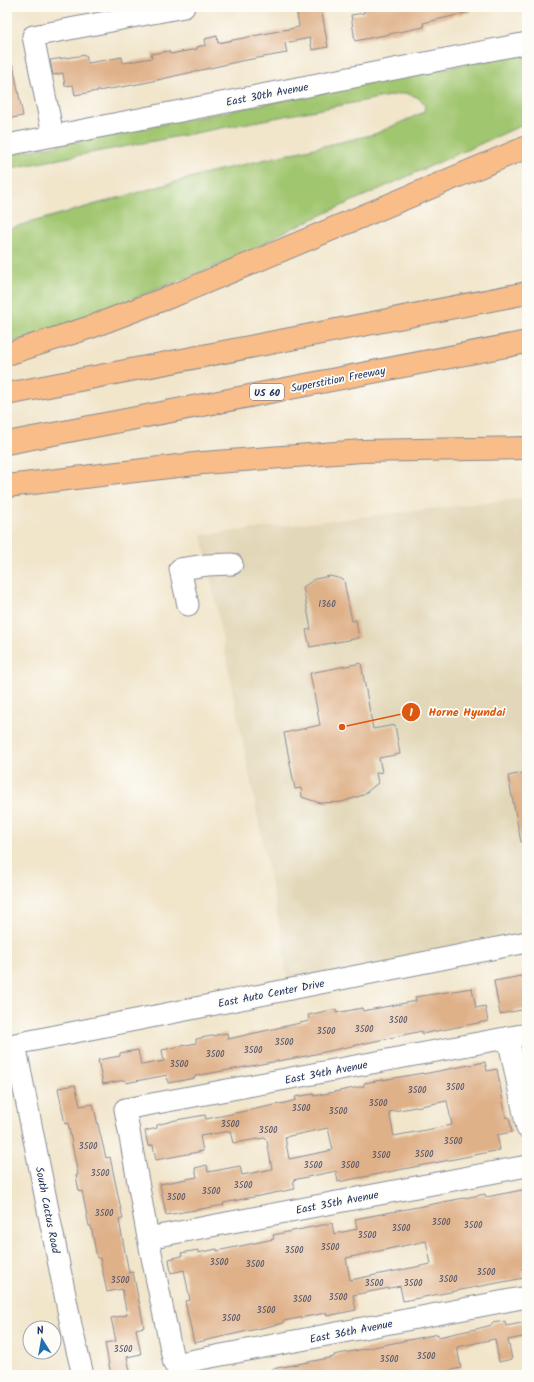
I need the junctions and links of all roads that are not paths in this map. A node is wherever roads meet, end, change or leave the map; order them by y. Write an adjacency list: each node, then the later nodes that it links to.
1 (184, 7): 3 (street)
2 (527, 43): 3 (street, East 30th Avenue)
3 (53, 135): 4 (street, East 30th Avenue)
4 (7, 145)
5 (527, 147): 8 (highway)
6 (527, 293): 9 (highway)
7 (527, 342): 10 (highway, Superstition Freeway / US 60)
8 (7, 354)
9 (7, 394)
10 (7, 443)
11 (527, 448): 12 (highway)
12 (7, 486)
13 (232, 564): 14 (street)
14 (188, 605)
15 (527, 942): 17 (street, East Auto Center Drive)
16 (518, 1036): 18 (street); 20 (street, East 34th Avenue)
17 (15, 1044): 22 (street, South Cactus Road)
18 (527, 1128)
19 (527, 1166): 20 (street, East 35th Avenue)
20 (148, 1238): 21 (street, East 36th Avenue)
21 (527, 1297)
22 (83, 1375)

